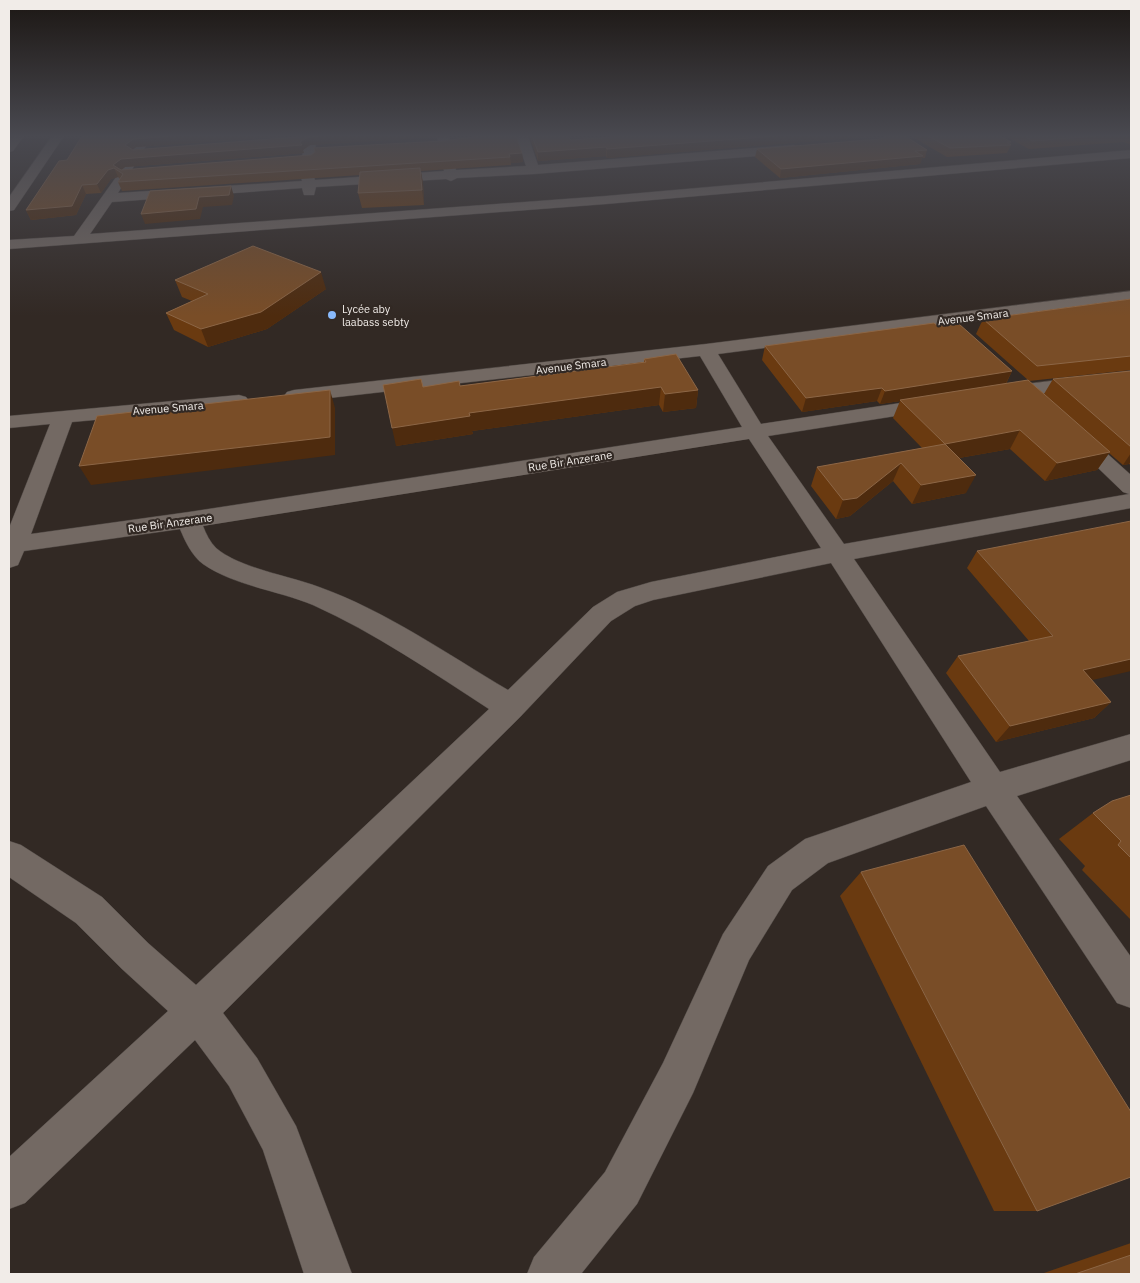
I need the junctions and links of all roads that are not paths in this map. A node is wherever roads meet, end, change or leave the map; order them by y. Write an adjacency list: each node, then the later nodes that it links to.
1 (17, 196): 10 (street)
2 (136, 196): 7 (street)
3 (309, 196): 11 (street)
4 (456, 196): 9 (street)
5 (603, 196): 8 (street)
6 (653, 196): 8 (street)
7 (107, 198): 12 (street)
8 (606, 200): 9 (street)
9 (458, 202): 11 (street)
10 (9, 207)
11 (309, 212): 12 (street)
12 (79, 239): 13 (street)
13 (9, 245)
14 (1131, 296): 15 (street, Avenue Smara)
15 (706, 350): 19 (street, Avenue Smara); 25 (street)
16 (1004, 370): 18 (street)
17 (1131, 377): 18 (street)
18 (1025, 389): 20 (street); 26 (street)
19 (278, 397)
20 (980, 397)
21 (259, 399): 23 (street, Avenue Smara)
22 (952, 402): 25 (street, Rue Bir Anzerane)
23 (63, 418): 24 (street, Avenue Smara); 29 (street)
24 (9, 422)
25 (754, 431): 28 (street, Rue Bir Anzerane); 30 (street)
26 (1131, 488)
27 (1131, 501): 30 (street)
28 (188, 520): 29 (street, Rue Bir Anzerane); 31 (street)
29 (11, 549)
30 (838, 552): 31 (street); 33 (street)
31 (511, 707): 36 (street)
32 (1131, 748): 33 (street)
33 (992, 789): 35 (street); 39 (street)
34 (9, 857): 36 (street)
35 (1131, 989)
36 (197, 1011): 37 (street); 38 (street)
37 (9, 1187)
38 (328, 1274)
39 (551, 1274)

